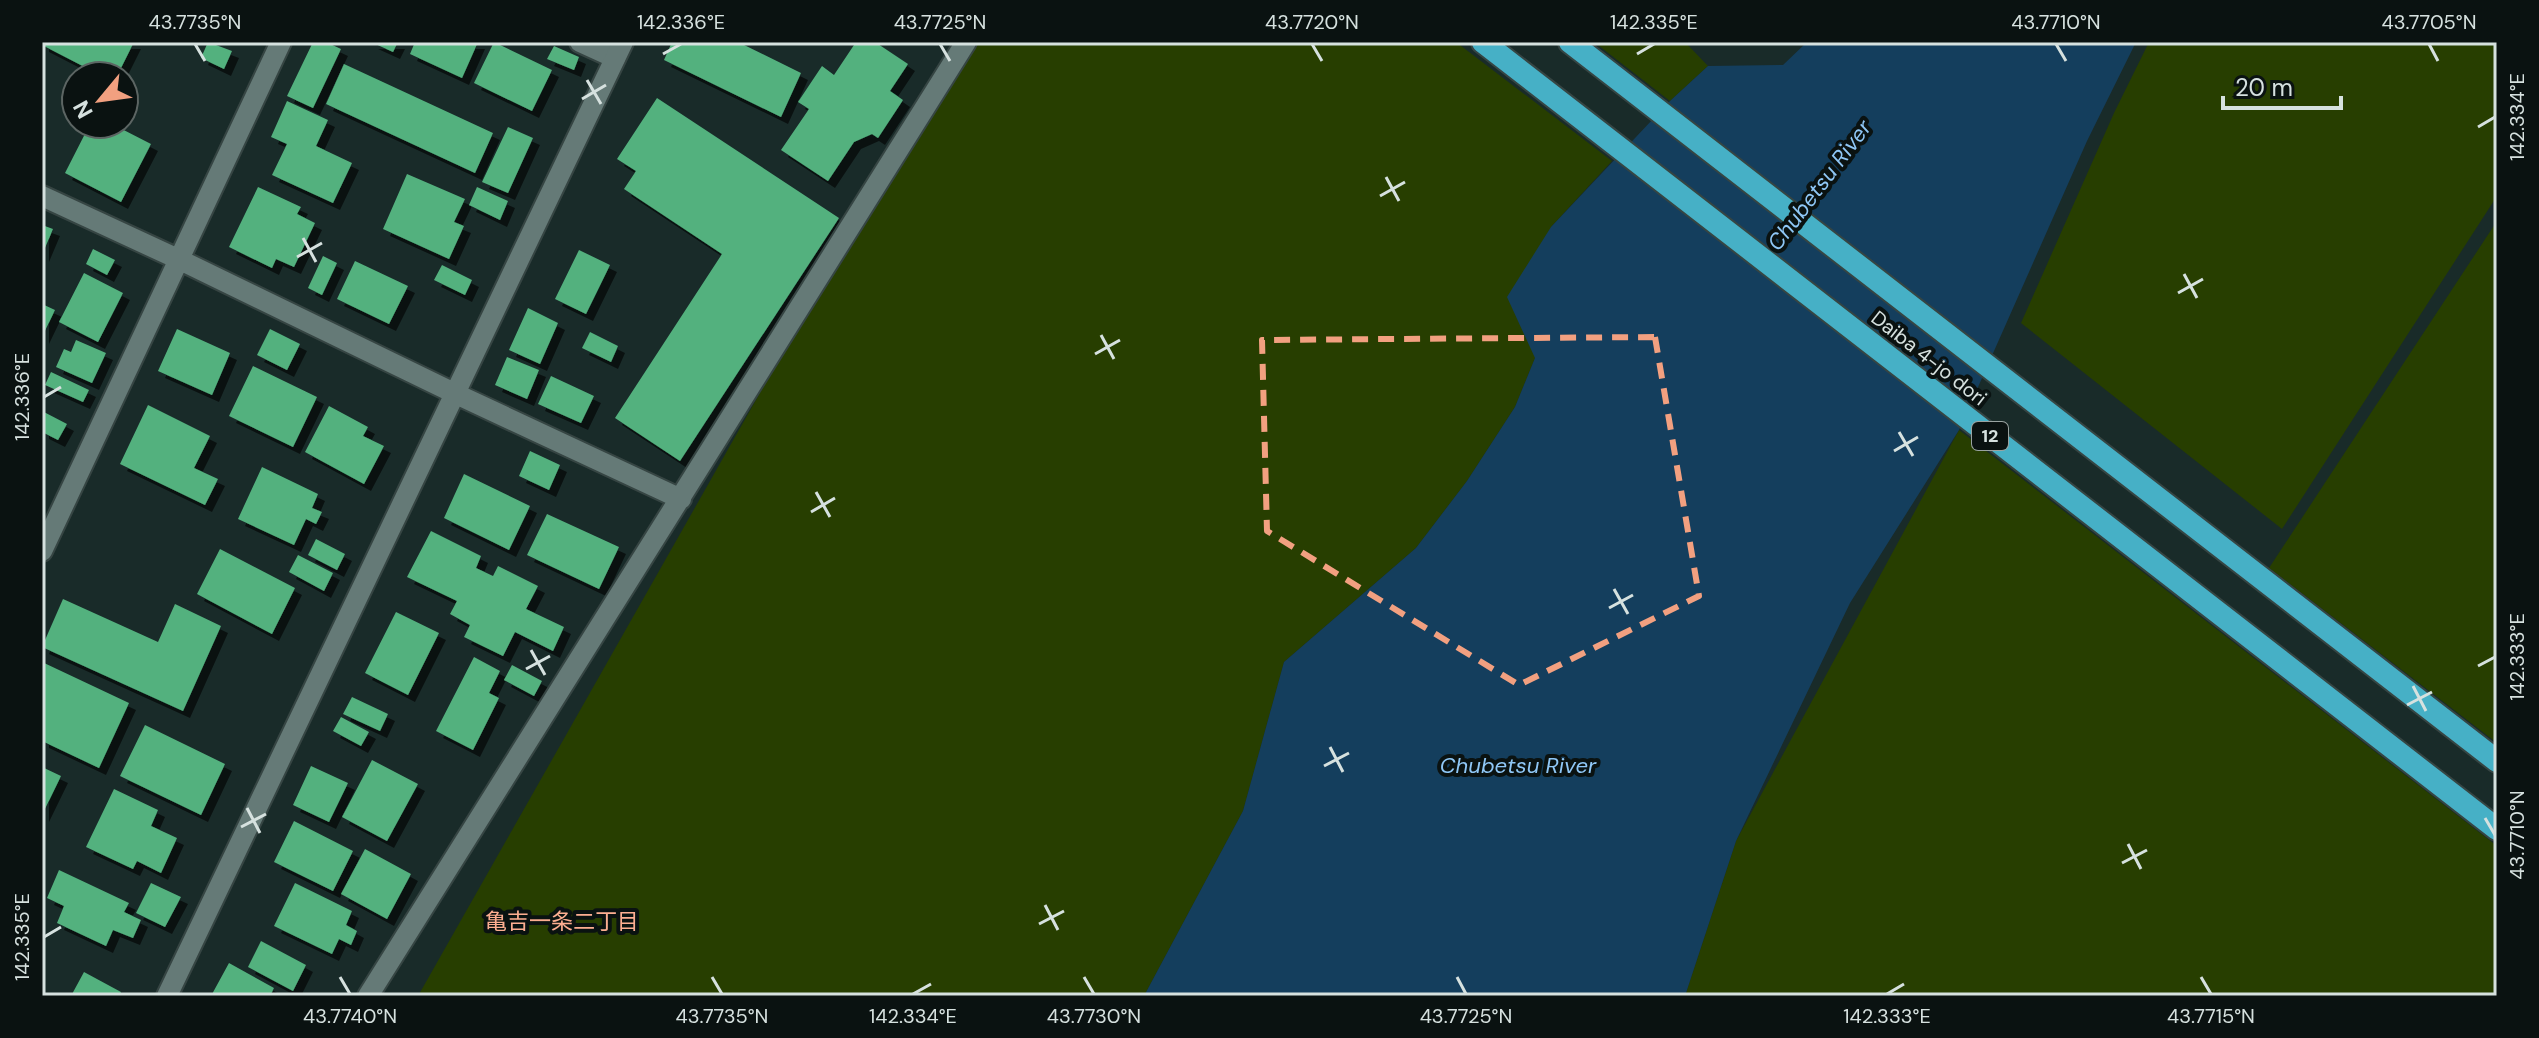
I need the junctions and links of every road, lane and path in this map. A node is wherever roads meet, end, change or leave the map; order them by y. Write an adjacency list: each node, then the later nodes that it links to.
1 (281, 42): 8 (street)
2 (580, 42): 6 (street)
3 (966, 42): 10 (street)
4 (1483, 42): 13 (highway, Daiba 4-jo dori / 12)
5 (1570, 42): 12 (highway, Daiba 4-jo dori)
6 (619, 50): 9 (street)
7 (42, 196): 8 (street)
8 (178, 259): 9 (street); 11 (street)
9 (454, 393): 10 (street); 14 (street)
10 (681, 499): 15 (street)
11 (42, 551)
12 (2497, 761)
13 (2497, 829)
14 (167, 996)
15 (368, 996)

